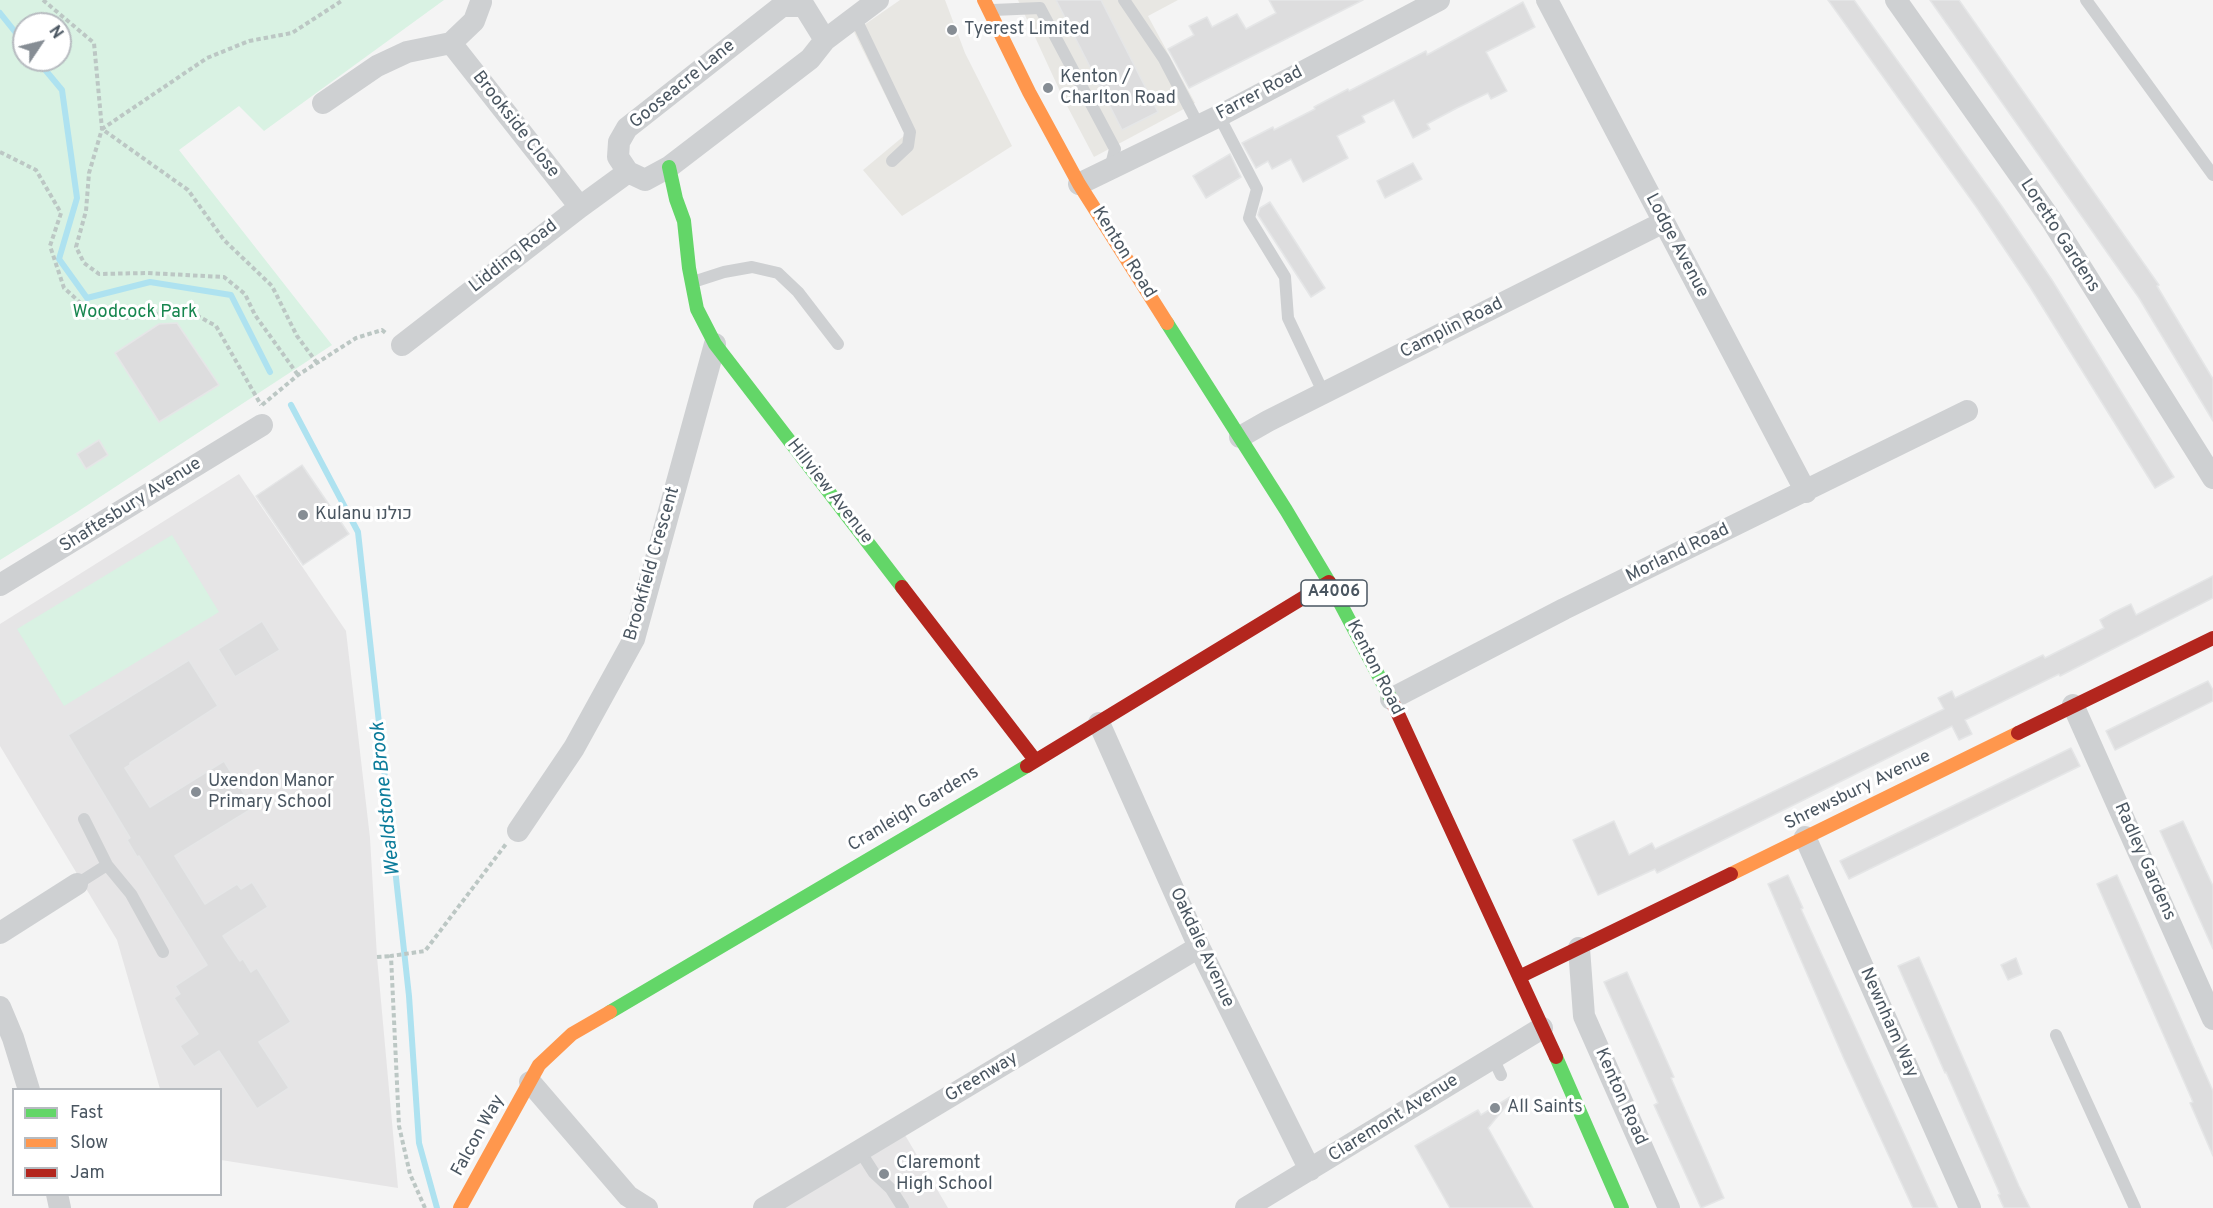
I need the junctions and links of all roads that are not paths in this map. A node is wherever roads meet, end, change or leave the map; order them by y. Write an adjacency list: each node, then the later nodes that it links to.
1 (878, 0): 9 (street)
2 (1124, 0): 14 (lane)
3 (1439, 0): 13 (street, Farrer Road)
4 (1547, 0): 23 (street, Lodge Avenue)
5 (1896, 0): 32 (street, Loretto Gardens)
6 (2086, 0): 18 (lane)
7 (481, 2): 11 (street)
8 (986, 5): 17 (lane); 20 (street, Kenton Road / A4006)
9 (855, 17): 10 (street); 15 (lane)
10 (825, 40): 16 (street); 19 (street, Gooseacre Lane)
11 (451, 44): 12 (street); 22 (street, Brookside Close)
12 (323, 103)
13 (1219, 116): 14 (street, Farrer Road); 28 (lane)
14 (1199, 126): 17 (street, Farrer Road)
15 (892, 161)
16 (669, 167): 19 (street); 21 (street, Hillview Avenue)
17 (1110, 169): 20 (street, Farrer Road)
18 (2213, 174)
19 (636, 176): 21 (street); 22 (street, Lidding Road)
20 (1079, 184): 31 (street, Kenton Road / A4006)
21 (676, 199): 24 (street, Hillview Avenue)
22 (580, 207): 27 (street, Lidding Road)
23 (1664, 222): 28 (street, Camplin Road); 33 (street, Lodge Avenue)
24 (692, 283): 25 (street, Hillview Avenue); 26 (lane)
25 (715, 344): 40 (street, Hillview Avenue); 42 (street, Brookfield Crescent)
26 (838, 344)
27 (402, 345)
28 (1324, 394): 31 (street, Camplin Road)
29 (1967, 411): 33 (street, Morland Road)
30 (261, 415): 35 (street, Shaftesbury Avenue)
31 (1240, 437): 34 (street, Kenton Road / A4006)
32 (2212, 475)
33 (1806, 492): 37 (street, Morland Road)
34 (1329, 582): 37 (street, Kenton Road / A4006); 39 (street, Cranleigh Gardens)
35 (0, 585)
36 (2213, 639): 38 (street, Shrewsbury Avenue)
37 (1391, 699): 50 (street, Kenton Road / A4006)
38 (2073, 705): 43 (street, Shrewsbury Avenue); 52 (street, Radley Gardens)
39 (1099, 723): 40 (street, Cranleigh Gardens); 47 (street, Oakdale Avenue)
40 (1035, 760): 55 (street, Cranleigh Gardens)
41 (84, 819): 44 (lane)
42 (518, 831)
43 (1805, 837): 48 (street, Shrewsbury Avenue); 66 (street, Newnham Way)
44 (107, 865): 45 (lane); 49 (lane)
45 (77, 884): 46 (street)
46 (0, 933)
47 (1199, 947): 57 (street, Greenway); 58 (street, Oakdale Avenue)
48 (1579, 948): 50 (street, Shrewsbury Avenue); 65 (street, Kenton Road)
49 (164, 952)
50 (1519, 977): 53 (street, Kenton Road / A4006)
51 (0, 1007): 56 (street)
52 (2211, 1007)
53 (1542, 1028): 58 (street, Claremont Avenue); 64 (street, Kenton Road / A4006)
54 (2056, 1035): 67 (lane)
55 (530, 1082): 59 (street, Falcon Way); 60 (street)
56 (29, 1088)
57 (860, 1150): 61 (street, Greenway); 62 (lane)
58 (1310, 1170): 63 (street, Claremont Avenue)
59 (460, 1208)
60 (647, 1208)
61 (764, 1208)
62 (903, 1208)
63 (1246, 1208)
64 (1622, 1208)
65 (1670, 1208)
66 (1970, 1208)
67 (2135, 1208)

